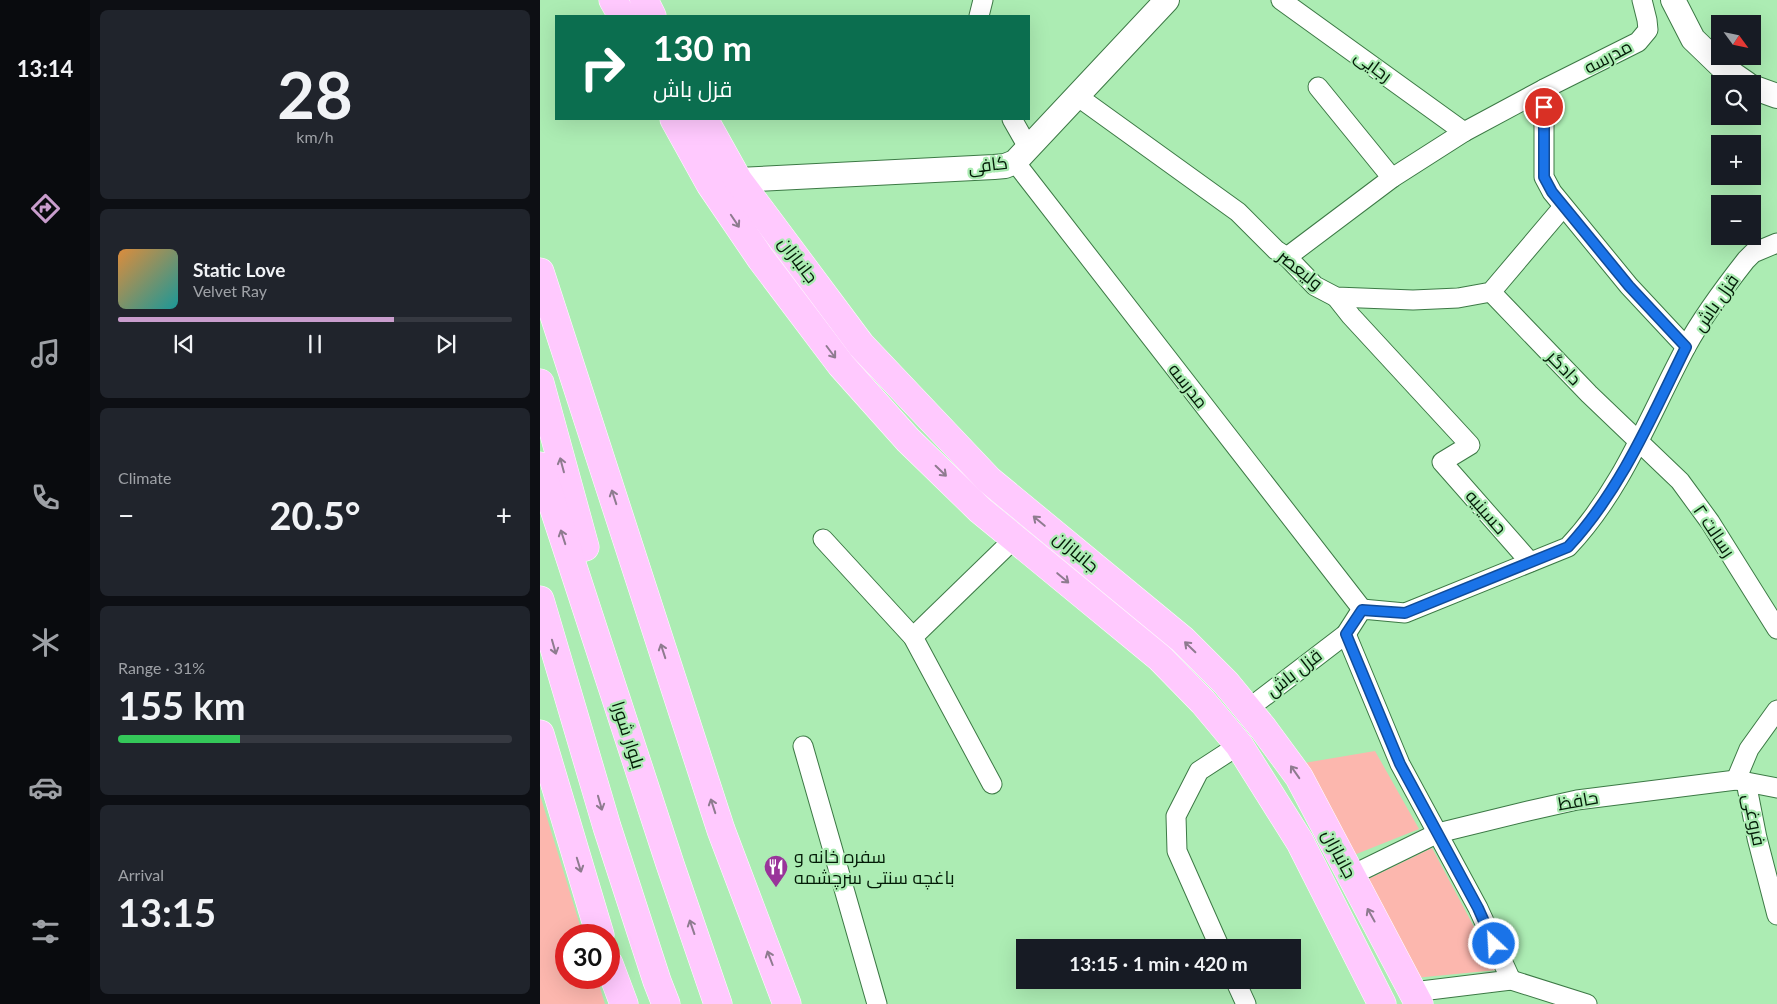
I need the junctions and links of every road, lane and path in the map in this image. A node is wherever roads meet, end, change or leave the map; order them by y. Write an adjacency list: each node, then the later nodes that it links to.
1 (613, 0): 7 (main road)
2 (644, 0): 8 (main road)
3 (1168, 0): 13 (street, کافی)
4 (1281, 0): 18 (street, رجایی)
5 (1642, 0): 11 (street, مدرسه)
6 (1673, 0): 9 (street)
7 (621, 15)
8 (652, 15)
9 (1734, 75)
10 (1318, 87): 20 (street)
11 (1544, 89): 18 (street, مدرسه); 23 (street)
12 (1761, 90): 14 (street)
13 (1077, 96): 19 (street, کافی); 25 (street, ولیعصر)
14 (1777, 96)
15 (675, 120): 22 (main road, جانبازان)
16 (705, 120): 21 (main road, جانبازان)
17 (1012, 120): 19 (street, مدرسه)
18 (1464, 132): 20 (street, مدرسه)
19 (1022, 155): 21 (street, کافی); 37 (street, مدرسه)
20 (1392, 178): 25 (street, مدرسه)
21 (738, 180): 22 (main road); 41 (main road, جانبازان, one-way to 21)
22 (710, 184): 33 (main road, جانبازان, one-way to 33)
23 (1563, 206): 27 (street); 29 (street)
24 (1777, 242): 29 (street, قزل باش)
25 (1287, 257): 28 (street, ولیعصر)
26 (540, 272): 66 (main road, one-way to 26)
27 (1491, 292): 28 (street, ولیعصر); 31 (street, دادگر)
28 (1336, 297): 35 (street, حسینیه)
29 (1686, 347): 31 (street, قزل باش)
30 (540, 383): 43 (main road, one-way to 30)
31 (1640, 441): 35 (street, قزل باش); 38 (street, رسالت ۲)
32 (540, 466): 43 (main road, بلوار شورا, one-way to 32)
33 (1015, 538): 40 (street); 45 (main road, جانبازان, one-way to 45)
34 (823, 539): 40 (street)
35 (1530, 562): 37 (street, قزل باش)
36 (540, 600): 63 (main road, one-way to 63)
37 (1362, 610): 39 (street, قزل باش)
38 (1777, 629)
39 (1346, 634): 41 (street, قزل باش); 50 (street)
40 (913, 637): 48 (street)
41 (1248, 709): 51 (main road, جانبازان, one-way to 41)
42 (1777, 710): 47 (street)
43 (628, 733): 57 (main road, بلوار شورا, one-way to 43)
44 (540, 734): 53 (main road, one-way to 53)
45 (1239, 745): 54 (street); 56 (main road, جانبازان)
46 (803, 746): 67 (street)
47 (1741, 781): 49 (street); 50 (street, حافظ); 52 (street, فروغی)
48 (992, 784)
49 (1777, 788)
50 (1438, 833): 51 (street, حافظ); 58 (street)
51 (1350, 876): 55 (main road, جانبازان, one-way to 51)
52 (1777, 915)
53 (597, 924)
54 (1216, 939)
55 (1395, 958): 56 (main road); 61 (main road, جانبازان)
56 (1366, 972): 69 (main road, جانبازان)
57 (708, 973): 64 (main road, بلوار شورا); 65 (main road)
58 (1511, 980): 61 (street); 70 (street)
59 (618, 989): 62 (main road)
60 (1239, 989): 68 (street)
61 (1416, 998)
62 (624, 1004)
63 (666, 1004)
64 (718, 1004)
65 (728, 1004)
66 (787, 1004)
67 (877, 1004)
68 (1246, 1004)
69 (1382, 1004)
70 (1587, 1004)

